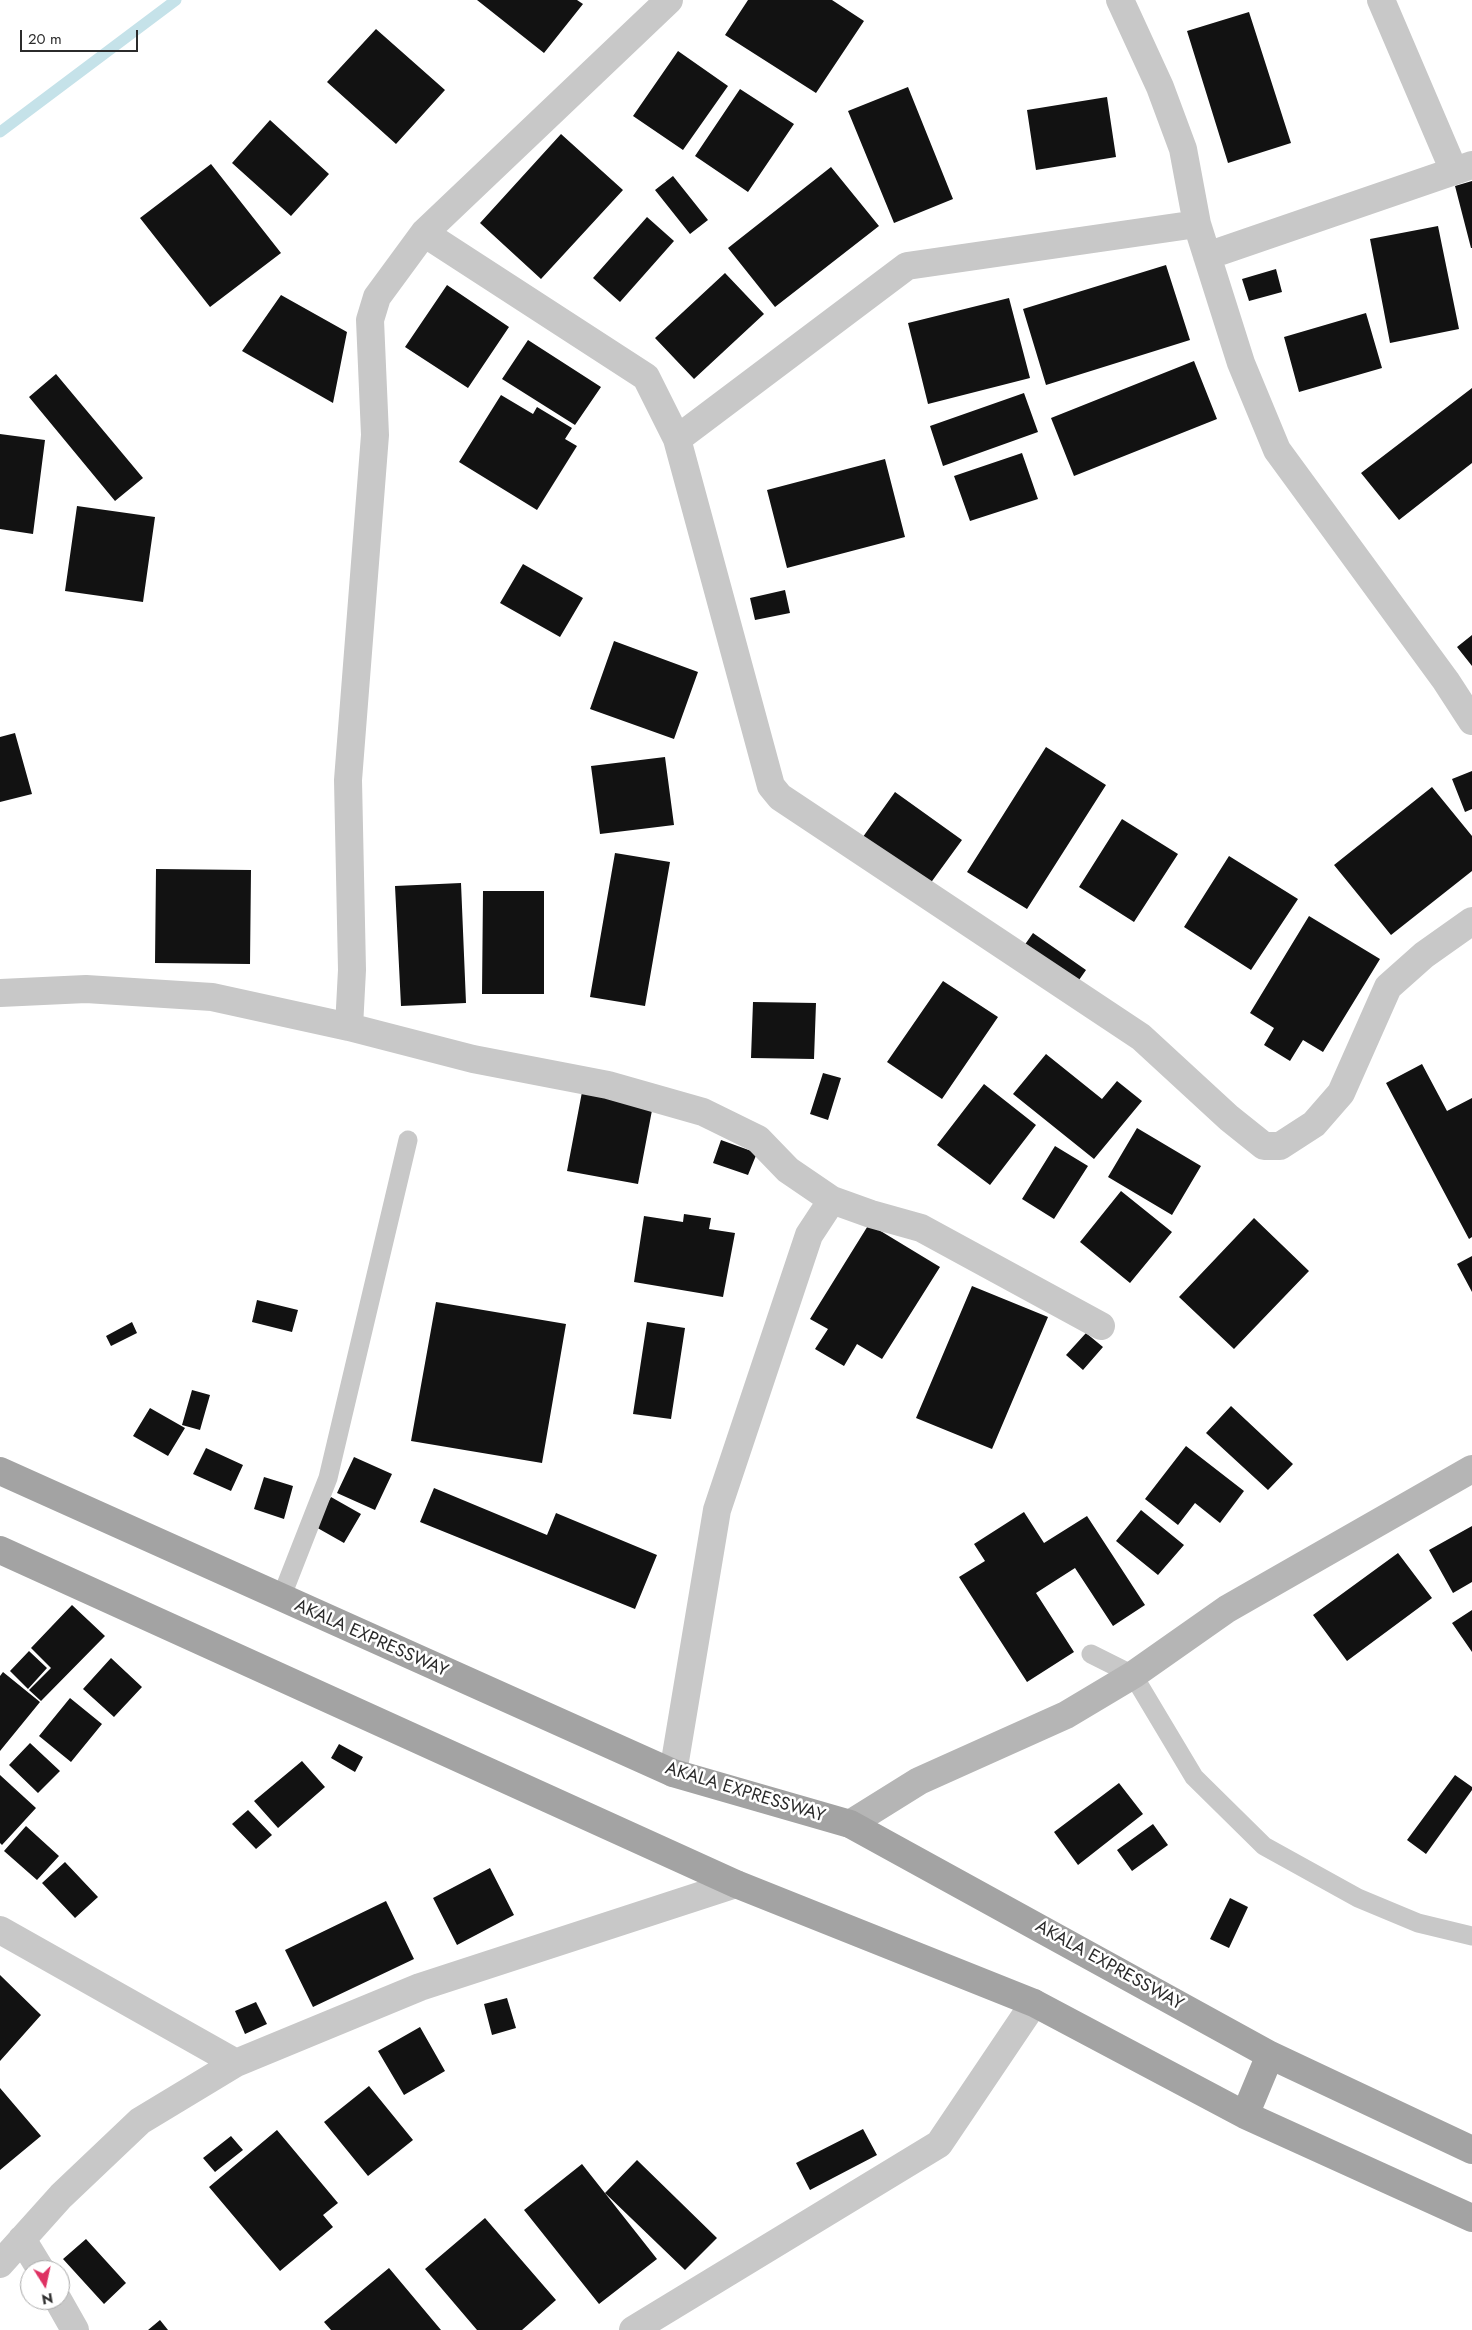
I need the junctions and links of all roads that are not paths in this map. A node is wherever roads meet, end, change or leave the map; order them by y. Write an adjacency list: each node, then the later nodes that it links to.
1 (669, 0): 6 (street)
2 (1120, 0): 5 (street)
3 (1380, 0): 4 (street)
4 (1463, 168): 7 (street)
5 (1197, 224): 7 (street); 8 (street)
6 (424, 233): 8 (street); 12 (street)
7 (1207, 256): 9 (street)
8 (677, 439): 10 (street)
9 (1472, 721)
10 (1472, 921)
11 (0, 993): 12 (street)
12 (349, 1027): 14 (street)
13 (408, 1140): 19 (lane)
14 (832, 1200): 15 (street); 22 (street)
15 (1101, 1326)
16 (1472, 1468): 21 (street)
17 (0, 1471): 19 (main road, AKALA EXPRESSWAY)
18 (0, 1550): 24 (main road)
19 (281, 1598): 22 (main road, AKALA EXPRESSWAY)
20 (1091, 1654): 21 (lane)
21 (1133, 1675): 23 (street); 26 (lane)
22 (673, 1773): 23 (main road, AKALA EXPRESSWAY)
23 (850, 1824): 28 (main road, AKALA EXPRESSWAY)
24 (736, 1884): 27 (main road); 29 (street)
25 (0, 1930): 29 (street)
26 (1472, 1936)
27 (1034, 2003): 30 (main road); 38 (street)
28 (1270, 2055): 30 (main road); 31 (main road, AKALA EXPRESSWAY)
29 (236, 2063): 33 (street)
30 (1245, 2116): 32 (main road)
31 (1472, 2150)
32 (1472, 2218)
33 (22, 2238): 34 (street); 35 (street)
34 (35, 2260)
35 (0, 2264)
36 (64, 2310): 37 (street)
37 (76, 2330)
38 (633, 2330)

